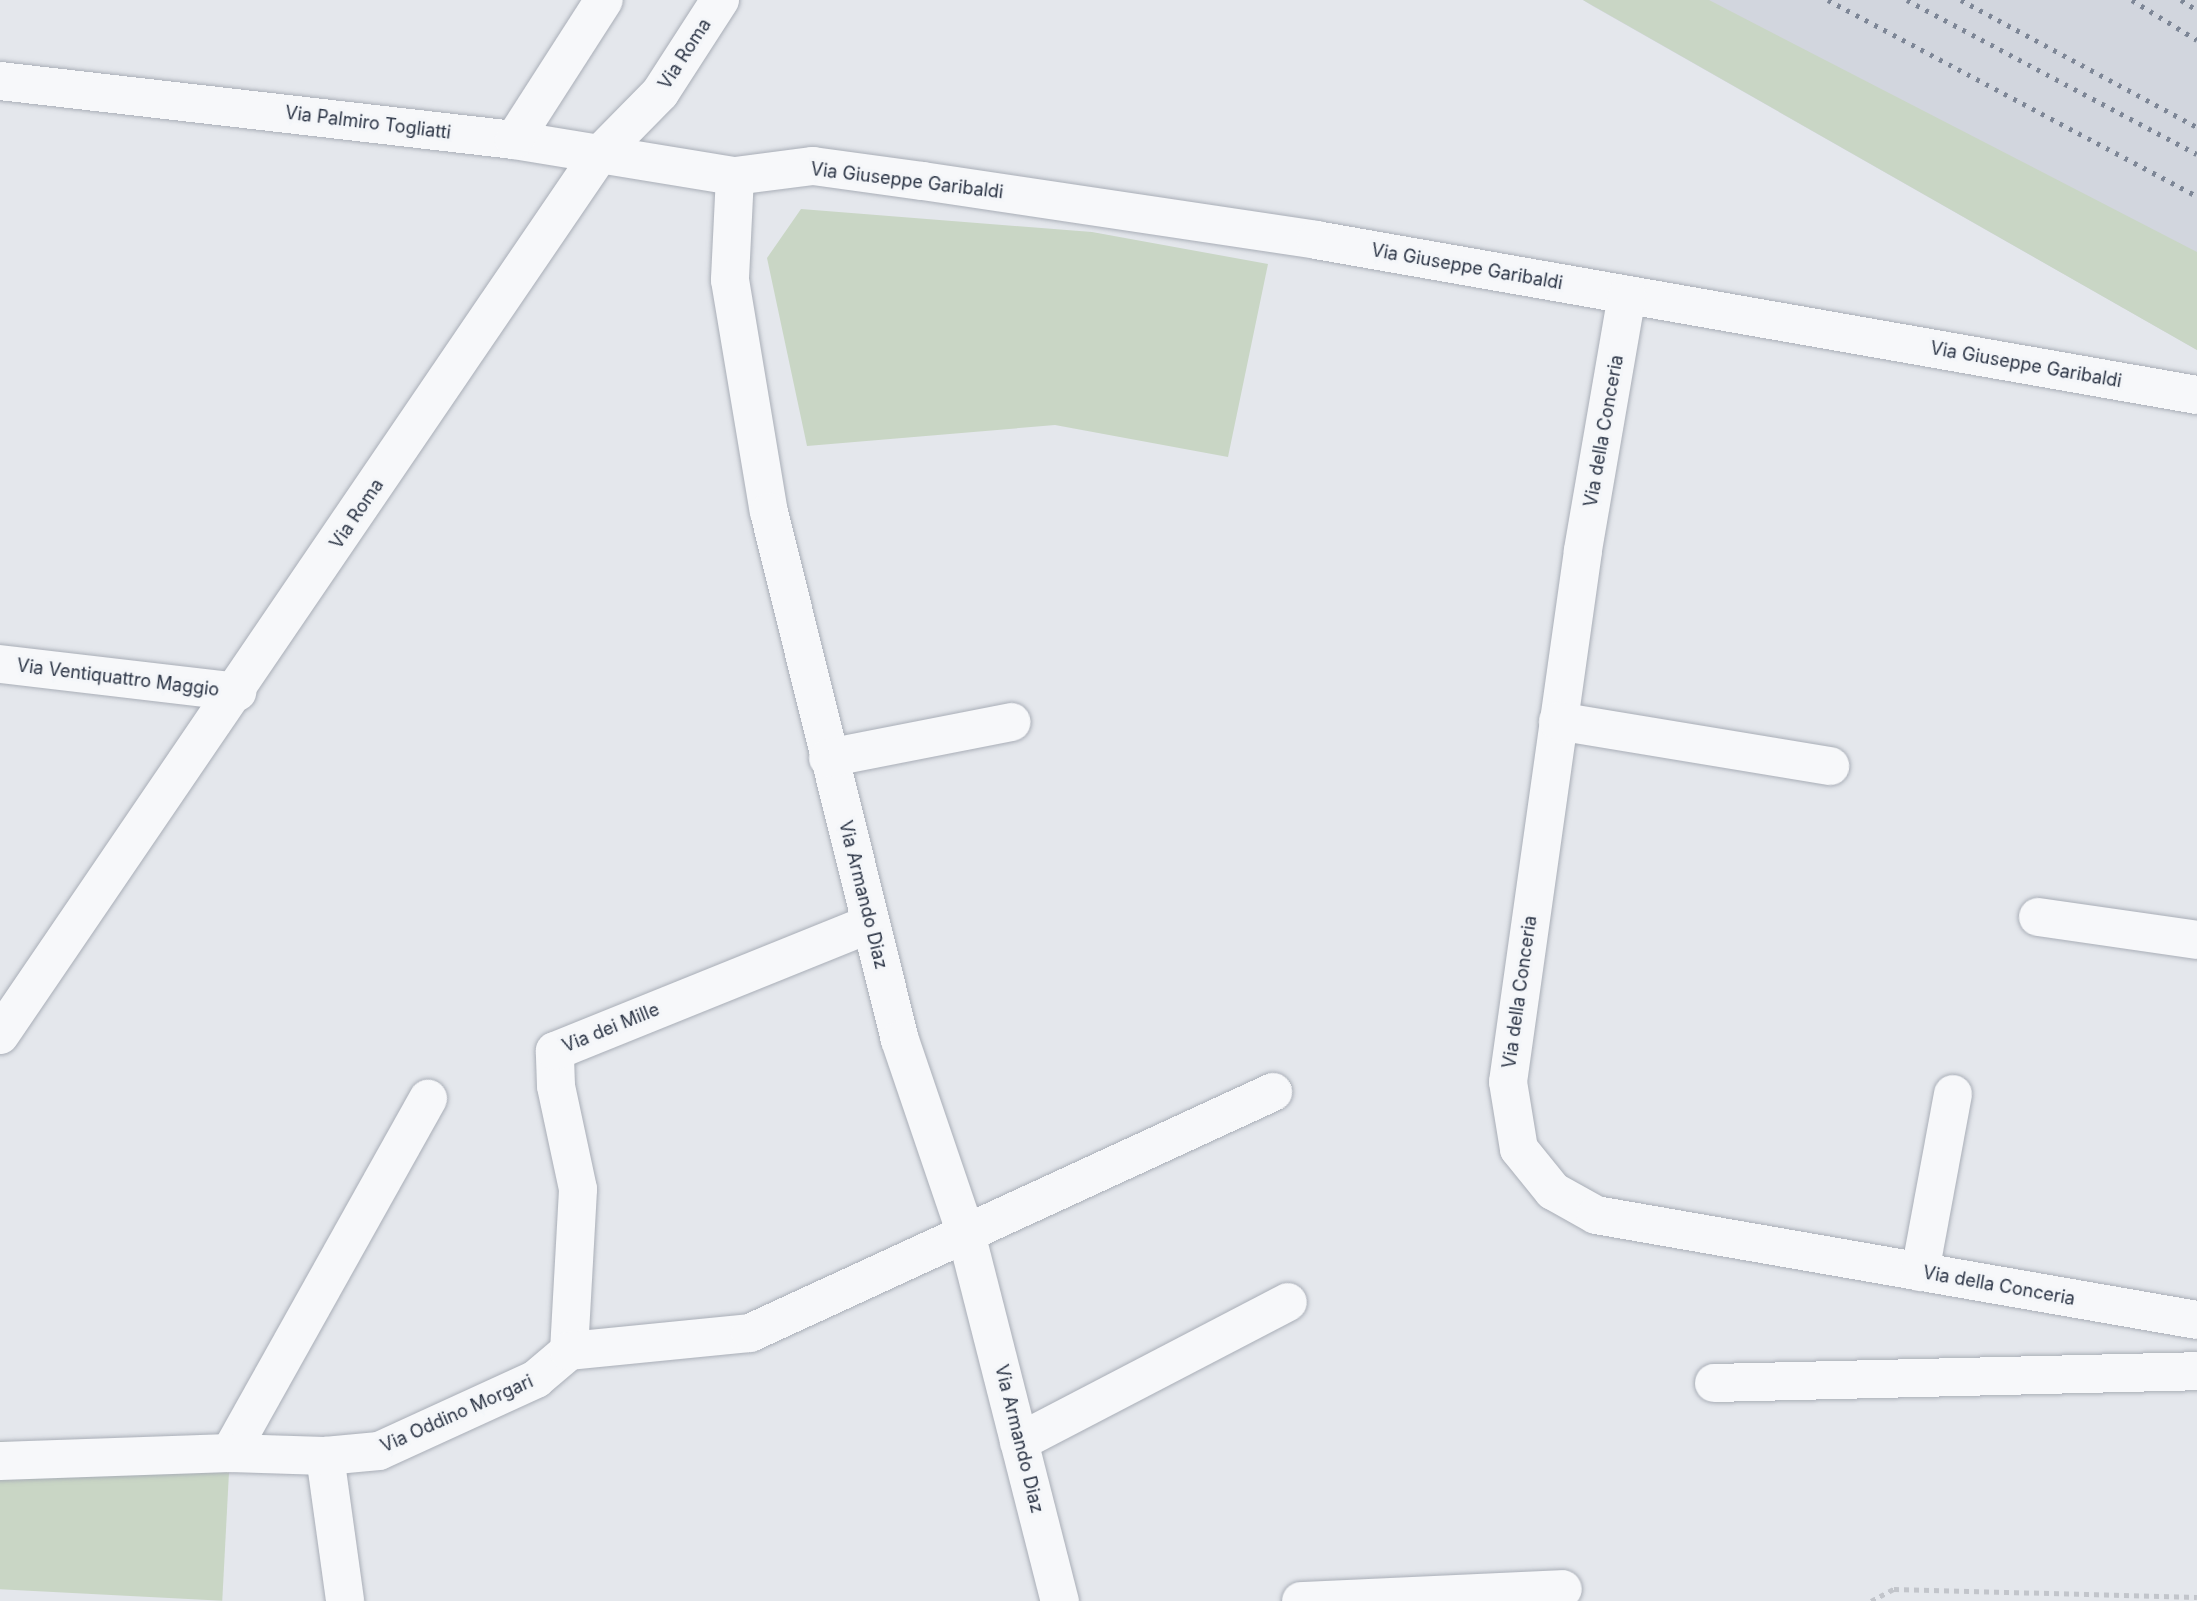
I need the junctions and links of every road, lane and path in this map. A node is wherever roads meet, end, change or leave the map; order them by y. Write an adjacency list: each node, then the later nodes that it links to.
1 (604, 0): 4 (street)
2 (720, 0): 5 (street, Via Roma)
3 (0, 81): 4 (street, Via Palmiro Togliatti)
4 (513, 140): 5 (street, Via Palmiro Togliatti)
5 (599, 156): 6 (street, Via Palmiro Togliatti); 10 (street, Via Roma)
6 (735, 176): 7 (street, Via Giuseppe Garibaldi); 13 (street, Via Armando Diaz)
7 (1627, 295): 8 (street, Via Giuseppe Garibaldi); 11 (street, Via della Conceria)
8 (2197, 395)
9 (0, 664): 10 (street, Via Ventiquattro Maggio)
10 (237, 692): 18 (street, Via Roma)
11 (1559, 721): 14 (street); 23 (street, Via della Conceria)
12 (1012, 722): 13 (street)
13 (828, 758): 16 (street, Via Armando Diaz)
14 (1830, 766)
15 (2038, 917): 17 (street)
16 (870, 924): 22 (street, Via Armando Diaz); 26 (street, Via dei Mille)
17 (2197, 940)
18 (0, 1035)
19 (1273, 1092): 22 (street)
20 (1953, 1094): 23 (street)
21 (428, 1098): 30 (street)
22 (968, 1237): 26 (street); 29 (street, Via Armando Diaz)
23 (1920, 1272): 25 (street, Via della Conceria)
24 (1288, 1302): 29 (street)
25 (2197, 1320)
26 (569, 1351): 31 (street, Via Oddino Morgari)
27 (2197, 1371): 28 (street)
28 (1714, 1383)
29 (1019, 1442): 36 (street, Via Armando Diaz)
30 (230, 1453): 31 (street, Via Oddino Morgari); 32 (street, Via Oddino Morgari)
31 (325, 1456): 35 (street)
32 (0, 1461)
33 (1563, 1589): 37 (street)
34 (2197, 1597): 38 (path)
35 (345, 1601)
36 (1060, 1601)
37 (1301, 1601)
38 (1871, 1601)

